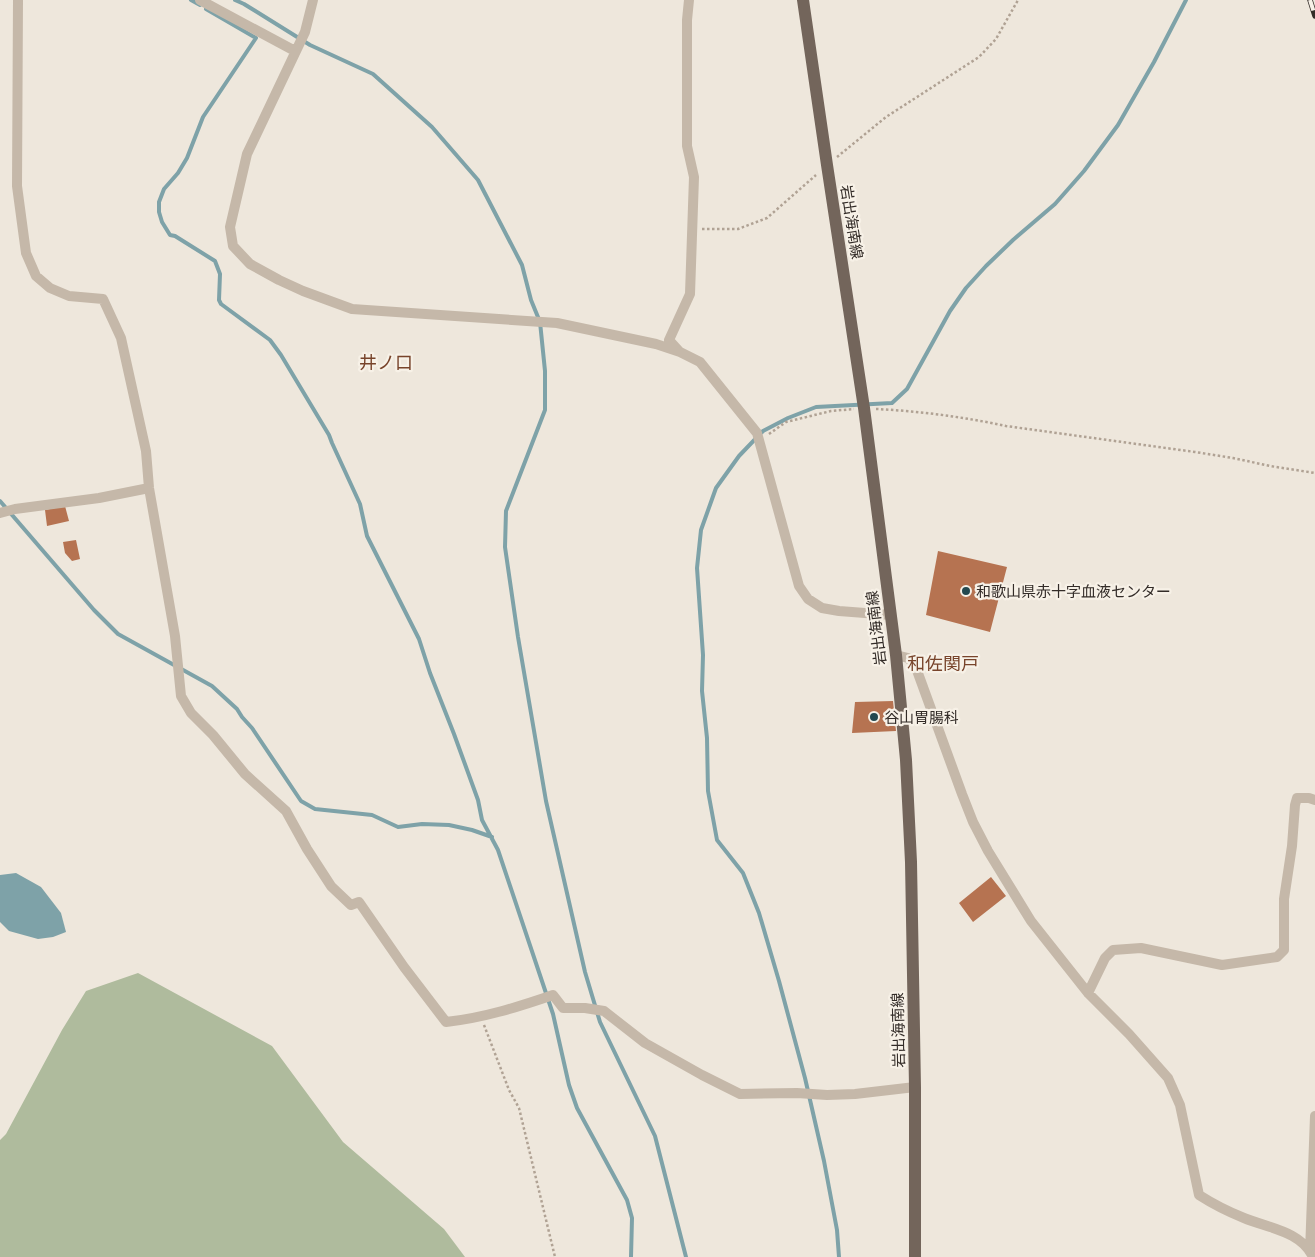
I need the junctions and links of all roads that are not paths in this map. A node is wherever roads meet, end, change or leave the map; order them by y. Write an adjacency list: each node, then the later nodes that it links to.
1 (18, 0): 8 (street)
2 (200, 0): 6 (street)
3 (313, 0): 6 (street)
4 (689, 0): 7 (street)
5 (803, 0): 10 (main road, 岩出海南線)
6 (295, 51): 7 (street)
7 (680, 352): 10 (street)
8 (149, 488): 9 (street); 14 (street)
9 (0, 513)
10 (891, 616): 11 (main road, 岩出海南線)
11 (896, 655): 13 (street); 14 (main road, 岩出海南線)
12 (1315, 800): 13 (street)
13 (1088, 993): 16 (street)
14 (915, 1087): 17 (main road, 岩出海南線)
15 (1315, 1116): 16 (street)
16 (1312, 1254)
17 (915, 1257)

